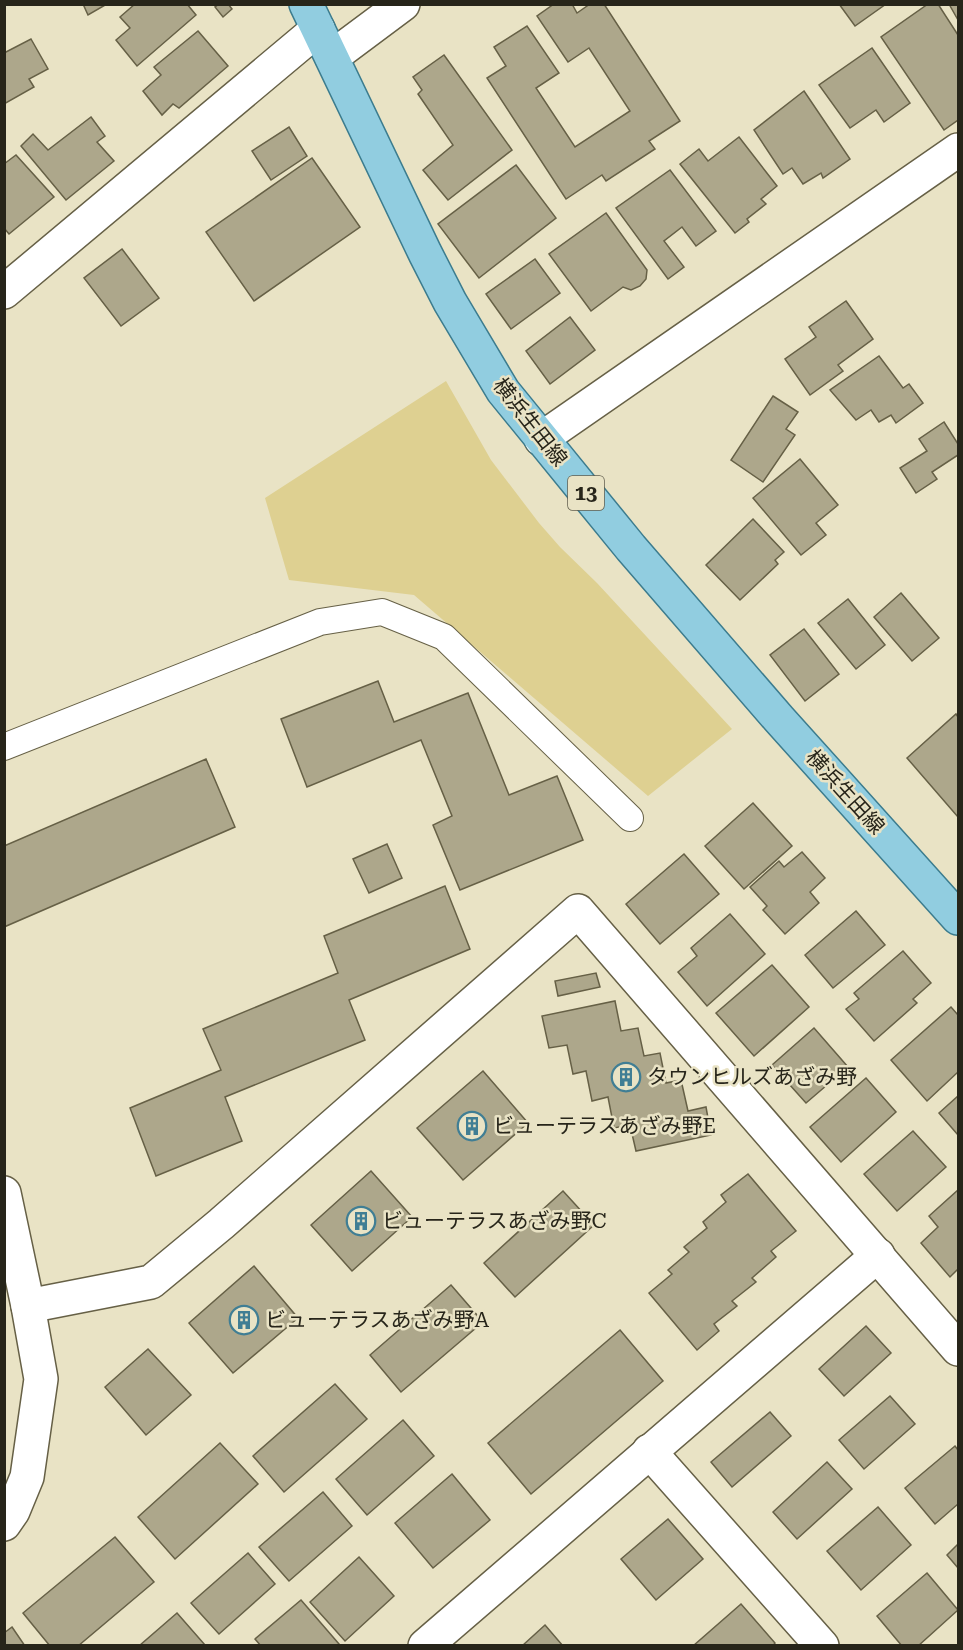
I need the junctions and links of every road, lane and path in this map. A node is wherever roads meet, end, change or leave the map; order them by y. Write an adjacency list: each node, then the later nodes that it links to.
1 (403, 4): 2 (street)
2 (319, 30): 4 (street); 5 (main road, 横浜生田線 / 13)
3 (958, 150): 5 (street)
4 (4, 292)
5 (541, 439): 8 (main road, 横浜生田線 / 13)
6 (4, 747): 7 (lane)
7 (630, 818)
8 (958, 918)
9 (4, 1193): 11 (street)
10 (878, 1255): 11 (street); 12 (street); 13 (street)
11 (28, 1306): 14 (street)
12 (958, 1349)
13 (649, 1451): 15 (street); 16 (street)
14 (4, 1524)
15 (425, 1646)
16 (822, 1646)

